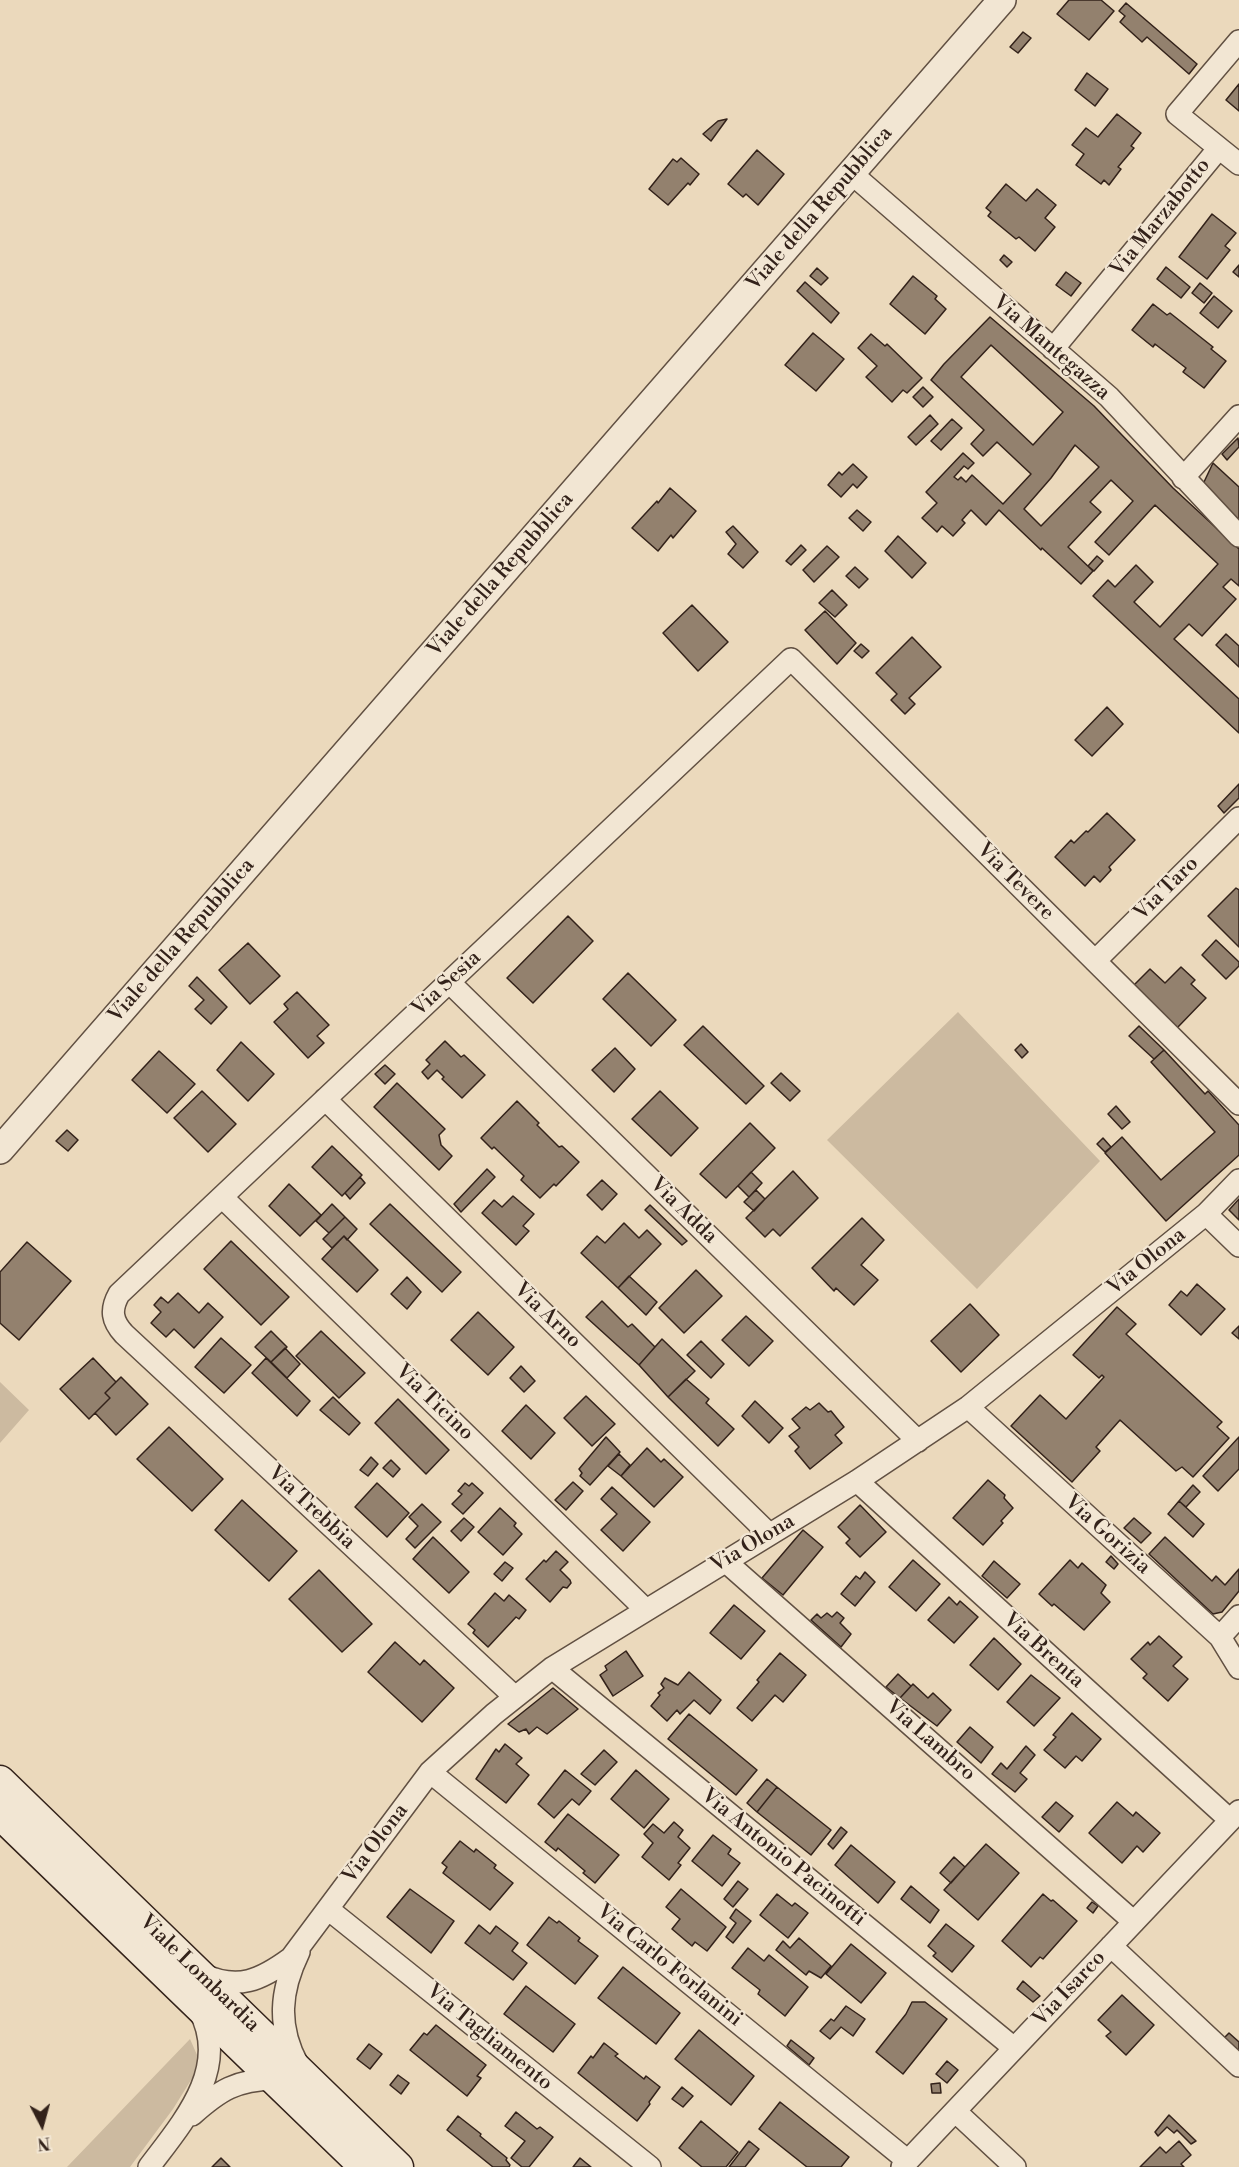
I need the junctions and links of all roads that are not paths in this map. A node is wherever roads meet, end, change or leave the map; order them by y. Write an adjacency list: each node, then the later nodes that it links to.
1 (1002, 0): 5 (street, Viale della Repubblica)
2 (1239, 41): 3 (street, Via Marzabotto)
3 (1219, 148): 4 (street); 6 (street, Via Marzabotto)
4 (1239, 164)
5 (851, 173): 6 (street, Via Mantegazza); 16 (street, Viale della Repubblica)
6 (1053, 349): 8 (street, Via Mantegazza)
7 (1239, 416): 8 (street)
8 (1183, 478): 9 (street, Via Mantegazza)
9 (1239, 536)
10 (791, 659): 12 (street, Via Tevere); 13 (street, Via Sesia)
11 (1239, 818): 12 (street, Via Taro)
12 (1095, 961): 15 (street, Via Tevere)
13 (449, 982): 14 (street, Via Sesia); 23 (street, Via Adda)
14 (325, 1099): 18 (street, Via Sesia); 25 (street, Via Arno)
15 (1239, 1104)
16 (0, 1150)
17 (1239, 1180): 19 (street, Via Olona)
18 (222, 1197): 21 (street, Via Sesia); 27 (street, Via Ticino)
19 (1206, 1215): 20 (street); 22 (street, Via Olona)
20 (1239, 1246)
21 (112, 1315): 32 (street, Via Trebbia)
22 (968, 1407): 23 (street, Via Olona); 29 (street, Via Gorizia)
23 (918, 1441): 24 (street, Via Olona)
24 (857, 1481): 25 (street, Via Olona); 36 (street, Via Brenta)
25 (769, 1534): 26 (street, Via Olona)
26 (725, 1561): 27 (street, Via Olona); 38 (street, Via Lambro)
27 (646, 1610): 30 (street, Via Olona)
28 (1239, 1616): 29 (street)
29 (1220, 1637): 31 (street, Via Gorizia)
30 (552, 1668): 32 (street, Via Olona); 43 (street, Via Antonio Pacinotti)
31 (1239, 1668)
32 (515, 1697): 33 (street, Via Olona)
33 (430, 1772): 37 (street, Via Olona); 49 (street, Via Carlo Forlanini)
34 (0, 1781): 41 (main road, Viale Lombardia)
35 (0, 1814): 42 (main road, Viale Lombardia)
36 (1235, 1816): 38 (street, Via Isarco)
37 (328, 1908): 39 (street, Via Olona); 53 (street, Via Tagliamento)
38 (1134, 1922): 40 (street, Via Isarco)
39 (303, 1943): 41 (street, Via Olona); 45 (street, Via Olona)
40 (1111, 1946): 43 (street, Via Isarco); 44 (street)
41 (196, 1971): 45 (main road, Viale Lombardia)
42 (195, 2002): 46 (main road, Viale Lombardia); 48 (street)
43 (1014, 2048): 47 (street, Via Isarco)
44 (1239, 2066)
45 (305, 2077): 52 (main road, Viale Lombardia)
46 (274, 2079): 48 (street); 51 (main road, Viale Lombardia)
47 (955, 2111): 49 (street, Via Isarco); 54 (street)
48 (179, 2127): 50 (street)
49 (905, 2164)
50 (149, 2167)
51 (365, 2167)
52 (398, 2167)
53 (650, 2167)
54 (1015, 2167)

